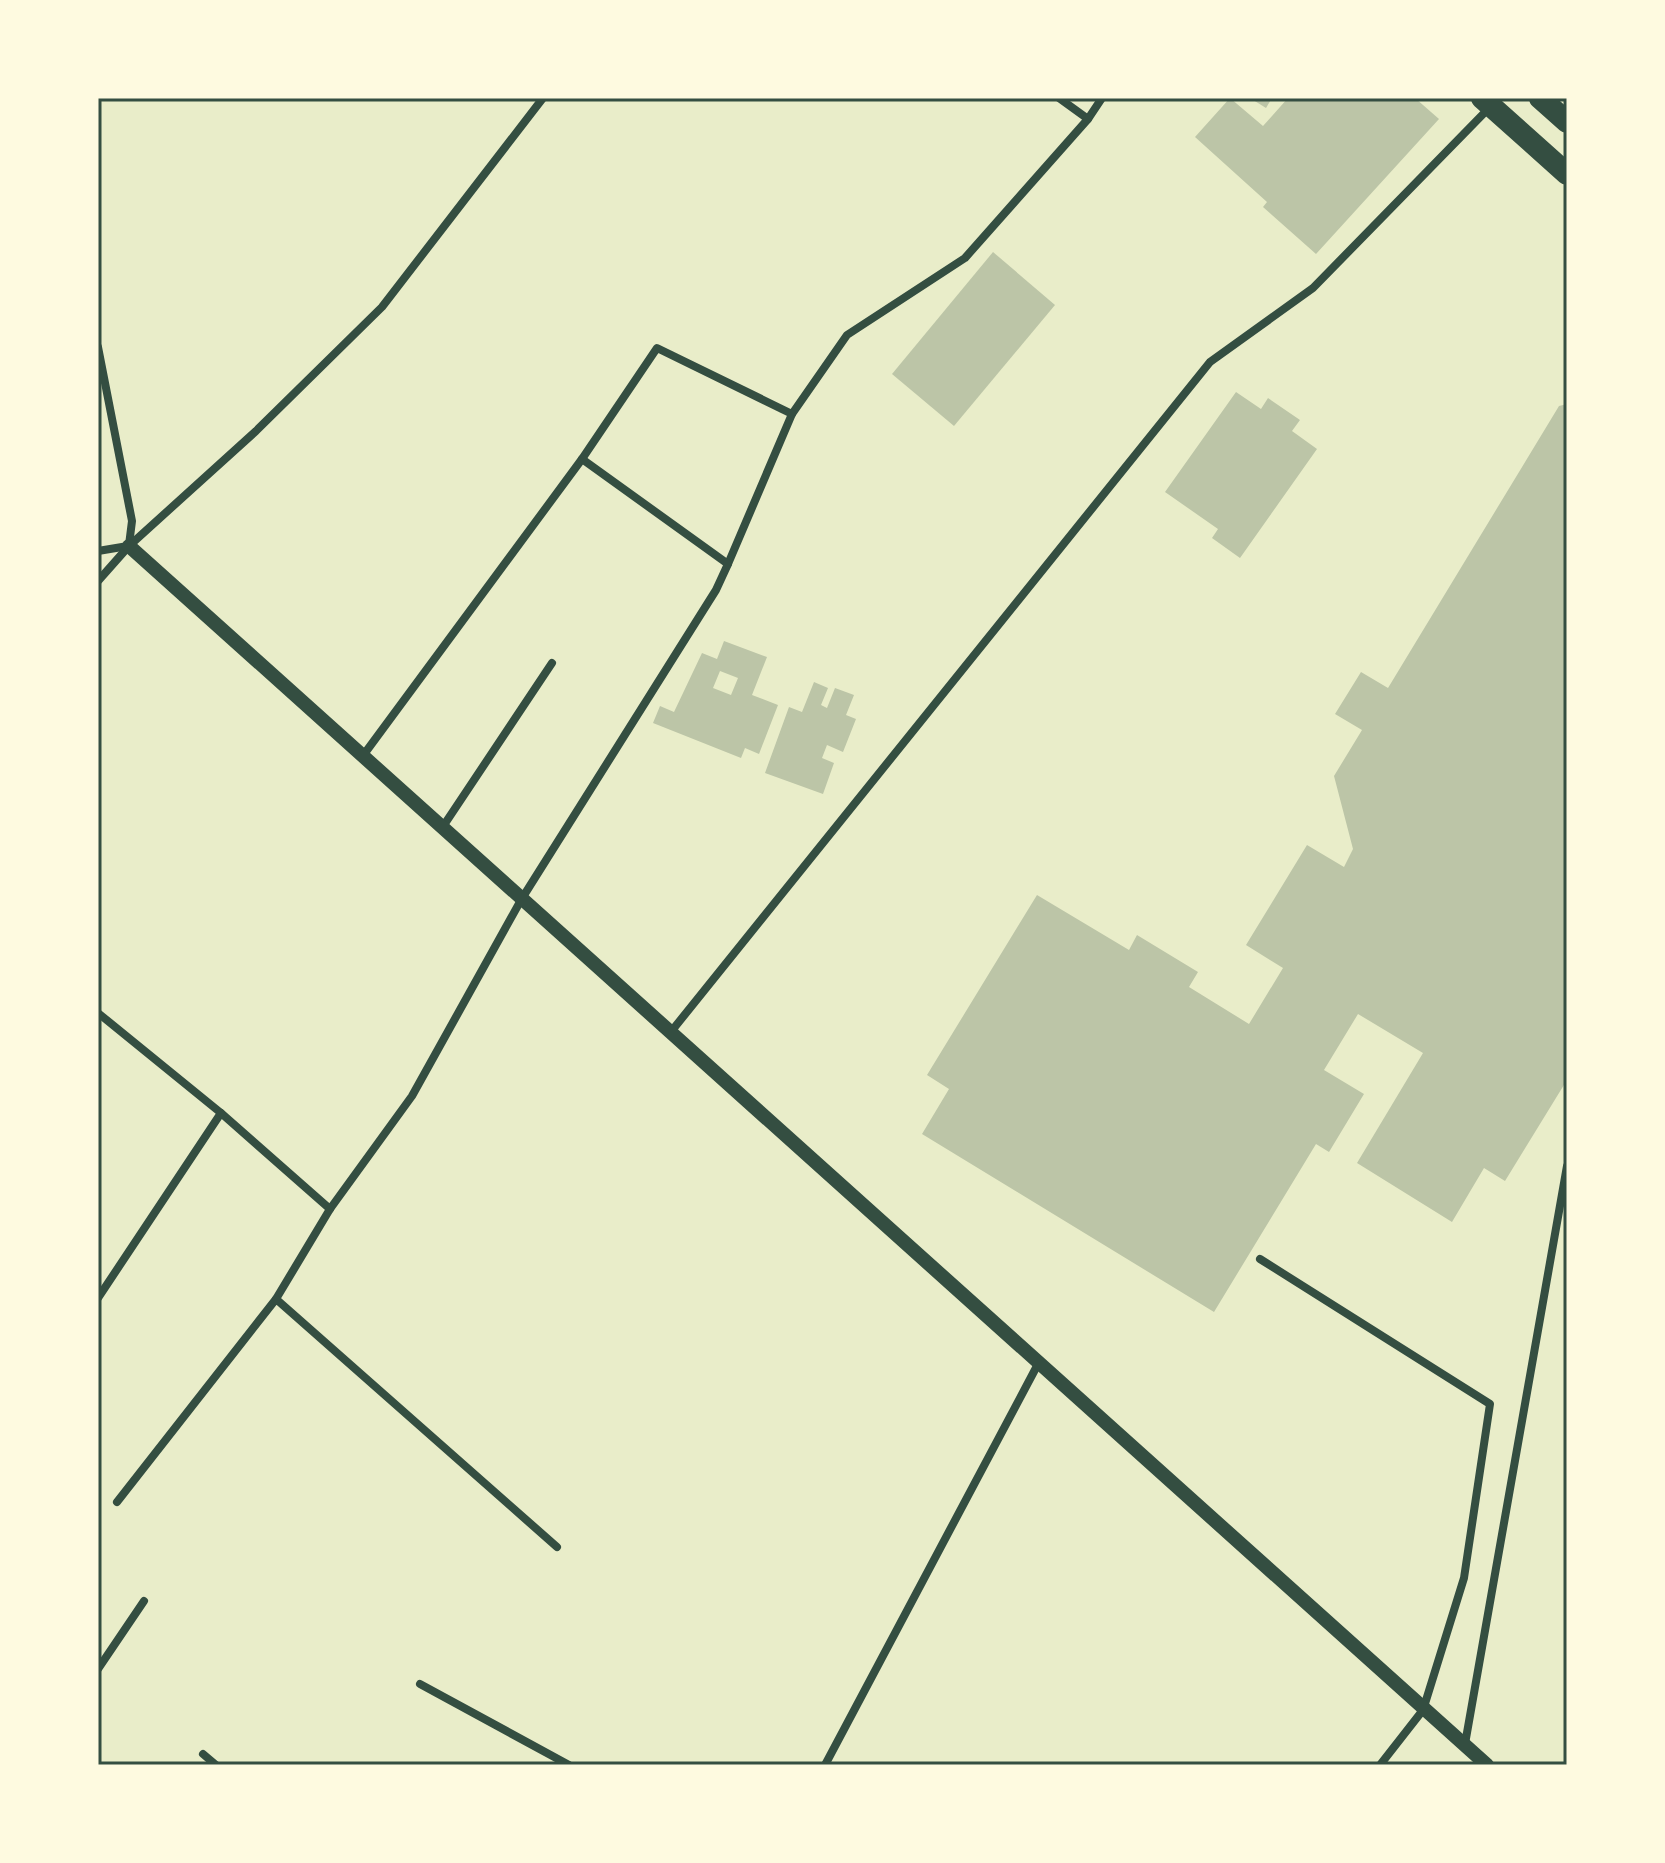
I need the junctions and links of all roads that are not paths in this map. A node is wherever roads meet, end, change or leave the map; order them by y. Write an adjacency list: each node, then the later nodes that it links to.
1 (543, 98): 12 (street)
2 (1059, 98): 6 (street)
3 (1102, 98): 6 (street)
4 (1540, 98): 7 (highway)
5 (1490, 101): 8 (highway); 21 (street)
6 (1088, 119): 10 (street)
7 (1567, 122)
8 (1567, 174)
9 (98, 347): 12 (street)
10 (792, 414): 11 (street); 14 (street)
11 (582, 459): 14 (street); 17 (street)
12 (129, 546): 13 (street); 15 (street); 17 (street)
13 (98, 551)
14 (728, 564): 19 (street)
15 (98, 581)
16 (552, 663): 18 (street)
17 (362, 757): 18 (street)
18 (442, 829): 19 (street)
19 (521, 900): 21 (street); 24 (street)
20 (99, 1016): 22 (street)
21 (670, 1034): 28 (street)
22 (221, 1113): 24 (street); 26 (street)
23 (1567, 1166): 35 (street)
24 (330, 1209): 27 (street)
25 (1260, 1259): 34 (street)
26 (98, 1298)
27 (276, 1299): 29 (street); 30 (street)
28 (1038, 1364): 34 (street); 39 (street)
29 (117, 1502)
30 (557, 1547)
31 (144, 1601): 32 (street)
32 (98, 1669)
33 (420, 1684): 38 (street)
34 (1423, 1710): 35 (street); 40 (street)
35 (1464, 1745): 41 (street)
36 (203, 1754): 37 (street)
37 (216, 1765)
38 (569, 1765)
39 (825, 1765)
40 (1380, 1765)
41 (1487, 1765)

